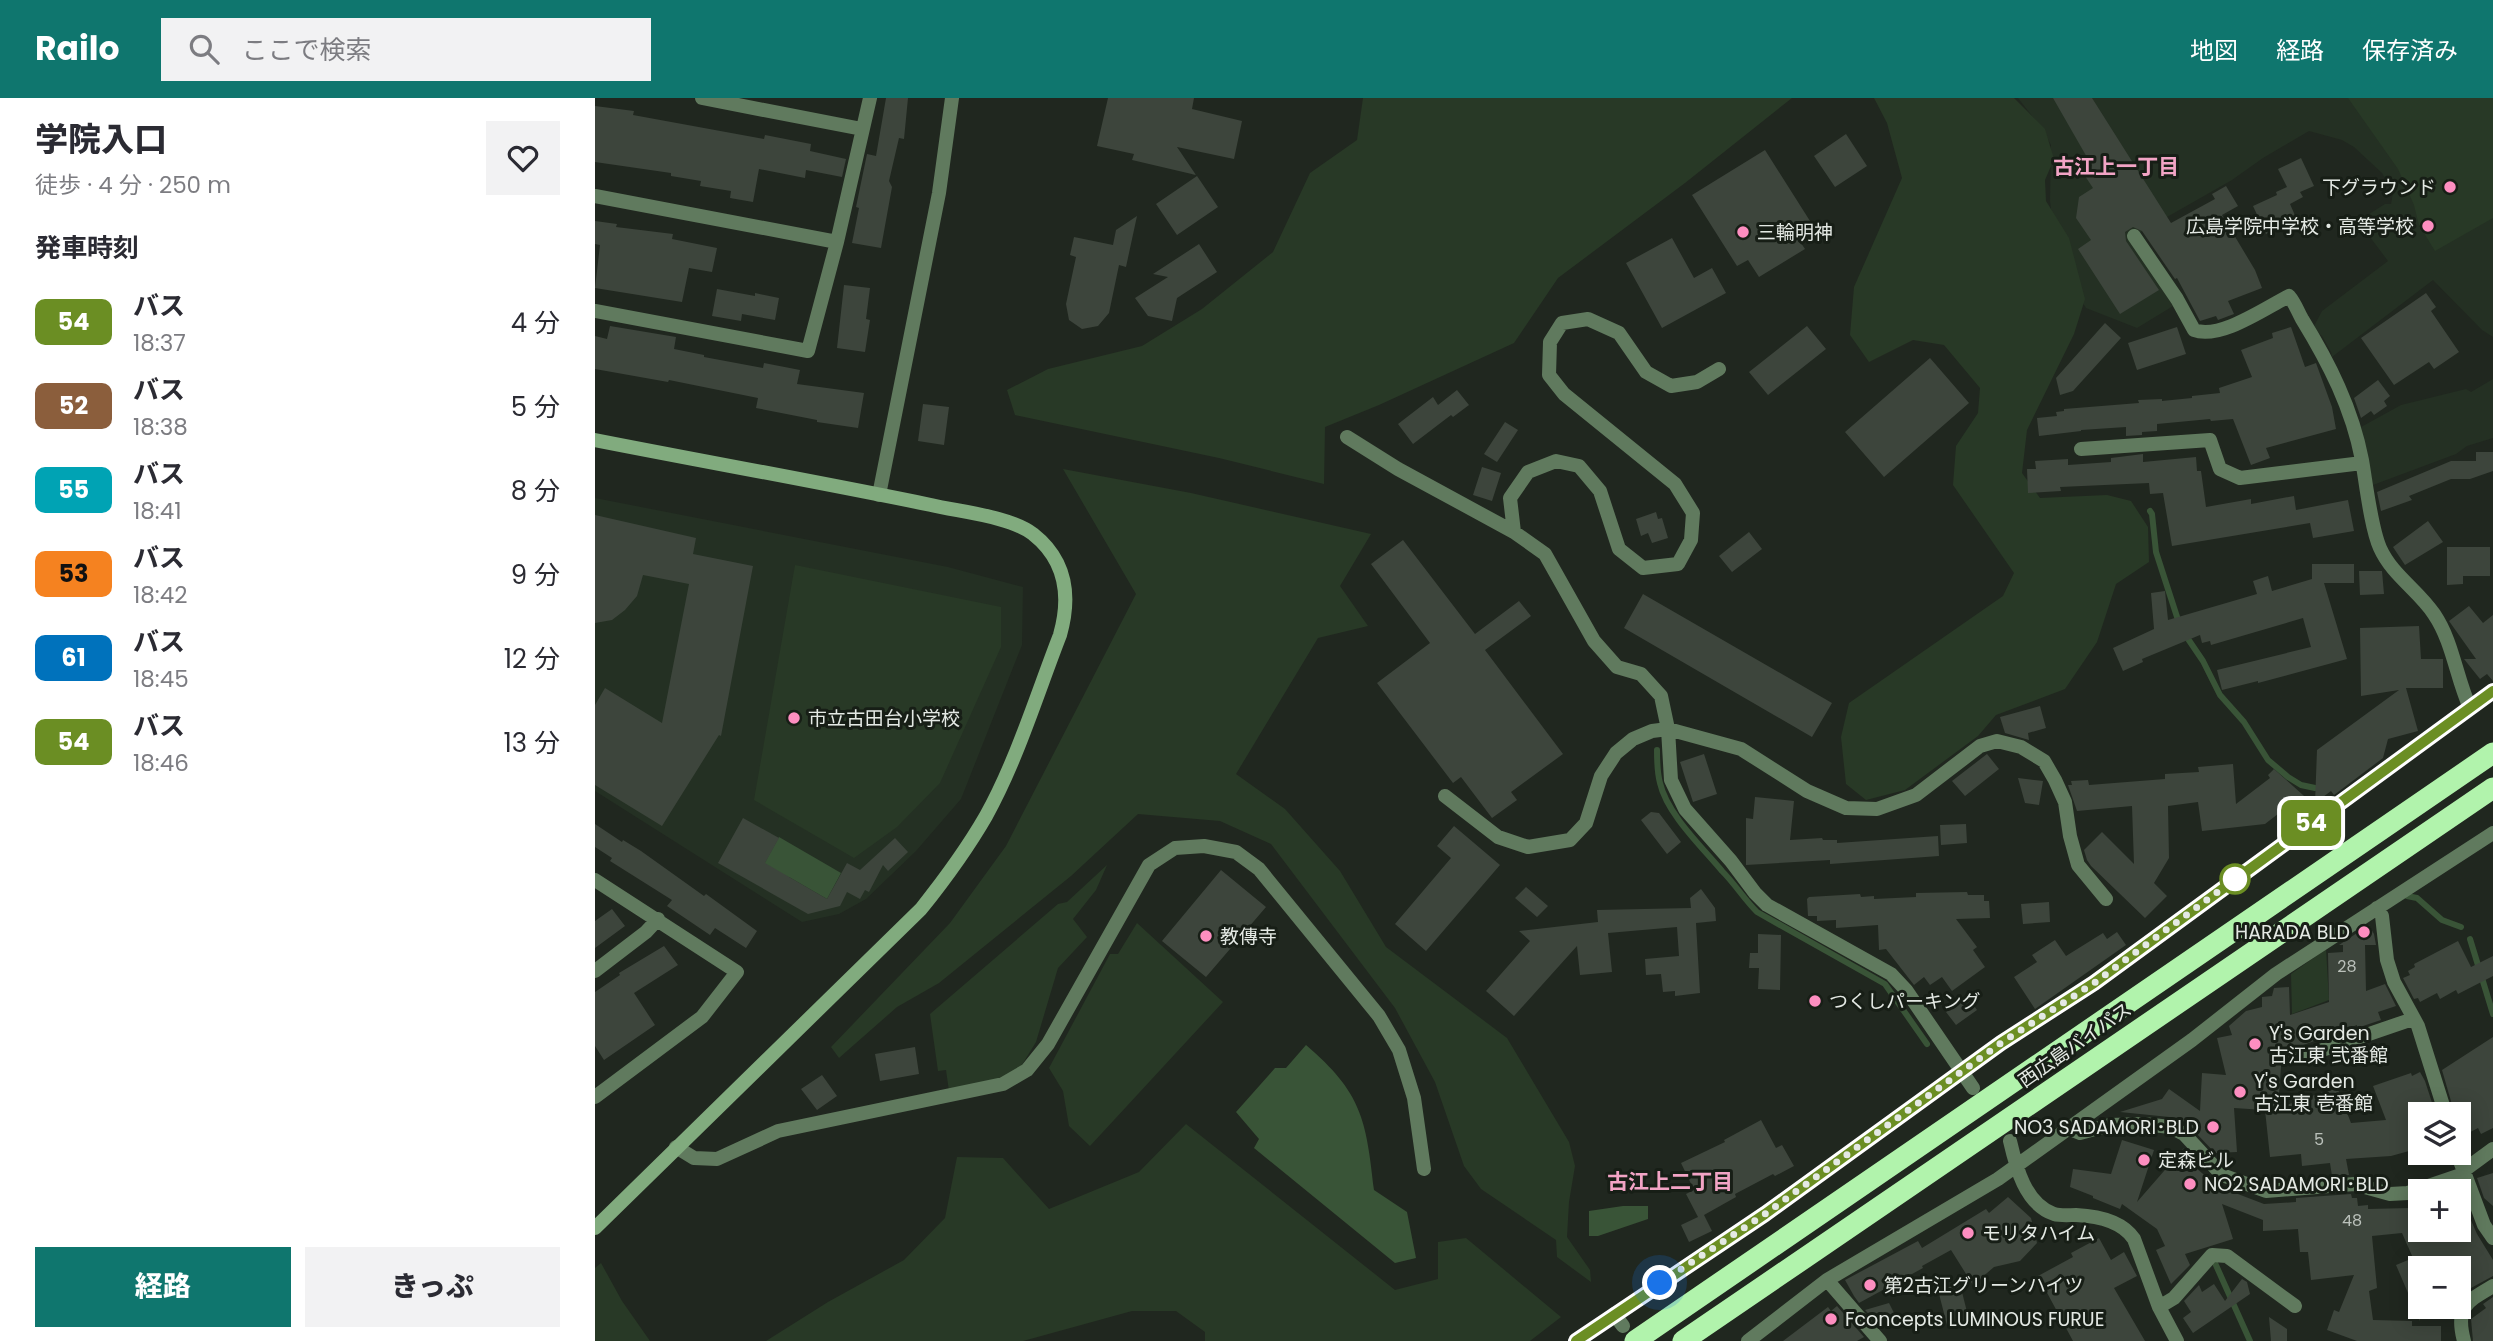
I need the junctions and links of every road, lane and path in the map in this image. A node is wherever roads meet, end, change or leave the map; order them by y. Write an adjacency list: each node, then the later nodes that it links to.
1 (702, 98): 4 (street)
2 (870, 98): 4 (street)
3 (952, 98): 14 (street)
4 (862, 129): 7 (street)
5 (595, 196): 7 (street)
6 (2134, 236): 13 (street)
7 (837, 242): 8 (street)
8 (595, 311)
9 (1719, 369): 15 (street)
10 (1347, 437): 15 (street)
11 (595, 440): 14 (street)
12 (2081, 449): 13 (street)
13 (2362, 463): 17 (street)
14 (879, 495): 36 (street)
15 (1514, 532): 18 (street)
16 (2493, 691): 17 (street)
17 (2470, 708): 30 (street)
18 (1668, 729): 21 (street); 24 (street); 30 (street)
19 (2493, 753): 48 (highway, 西広島バイパス)
20 (2493, 788): 50 (highway, 西広島バイパス)
21 (1445, 796)
22 (2493, 833): 25 (street)
23 (595, 880): 26 (street)
24 (2106, 899)
25 (2377, 908): 28 (street); 34 (street)
26 (658, 919): 27 (street); 32 (street)
27 (595, 971)
28 (2413, 1019): 29 (street); 33 (street)
29 (2299, 1058)
30 (1961, 1071): 31 (street); 48 (street)
31 (1973, 1088)
32 (595, 1097)
33 (2442, 1102)
34 (2070, 1129): 39 (street); 41 (street)
35 (2010, 1141): 39 (street)
36 (676, 1147): 40 (street); 42 (street)
37 (2493, 1149): 41 (street)
38 (2461, 1165): 41 (street)
39 (2016, 1167): 44 (street); 47 (street)
40 (1424, 1169)
41 (2464, 1172): 43 (street)
42 (595, 1228)
43 (2493, 1238)
44 (1827, 1280): 51 (street); 52 (street)
45 (2493, 1286): 54 (street)
46 (2295, 1306): 47 (street)
47 (2159, 1307): 53 (street)
48 (1624, 1327): 49 (street)
49 (1576, 1341)
50 (1683, 1341)
51 (1748, 1341)
52 (1880, 1341)
53 (2177, 1341)
54 (2464, 1341)

